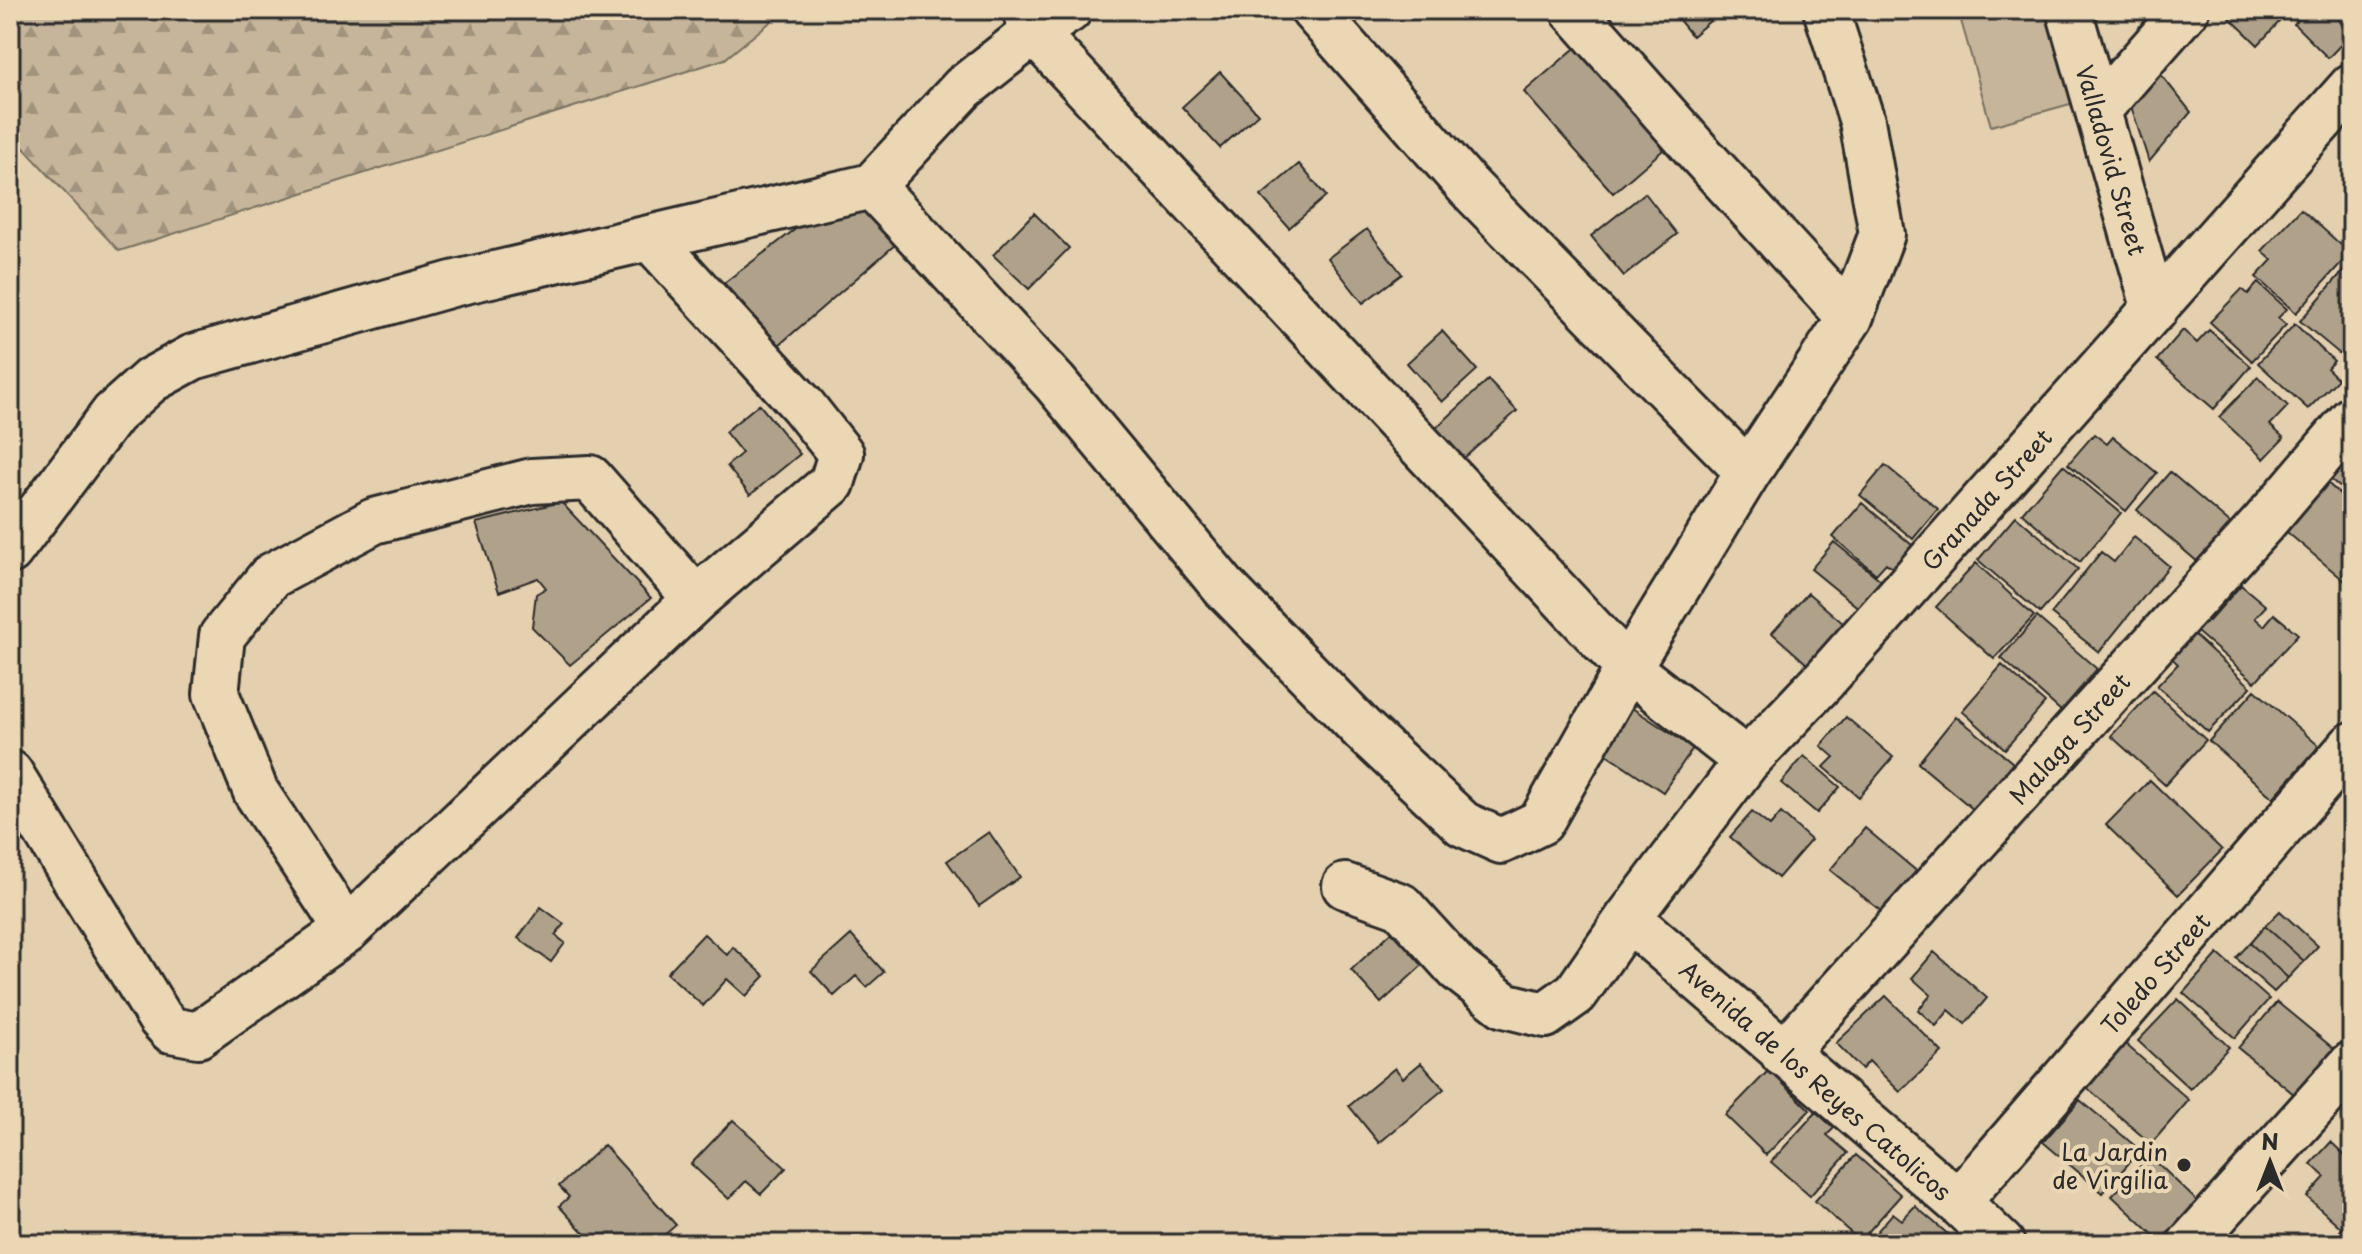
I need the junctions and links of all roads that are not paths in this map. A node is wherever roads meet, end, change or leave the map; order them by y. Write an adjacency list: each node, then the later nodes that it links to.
1 (1313, 10): 14 (street)
2 (1573, 10): 12 (street)
3 (1826, 10): 12 (street)
4 (2069, 10): 8 (street, Valladovid Street)
5 (2186, 10): 8 (street)
6 (1043, 17): 9 (street); 17 (street)
7 (2352, 86): 11 (street, Granada Street)
8 (2099, 109): 11 (street, Valladovid Street)
9 (872, 186): 10 (street); 17 (street)
10 (650, 238): 15 (street); 16 (street)
11 (2155, 310): 19 (street, Granada Street)
12 (1850, 318): 14 (street)
13 (2352, 419): 24 (street, Malaga Street)
14 (1748, 472): 17 (street)
15 (10, 551)
16 (696, 599): 23 (street); 23 (street)
17 (1628, 668): 19 (street)
18 (2352, 745): 26 (street, Toledo Street)
19 (1747, 761): 22 (street, Granada Street)
20 (10, 773): 23 (street)
21 (1345, 886): 22 (street, Granada Street)
22 (1628, 918): 24 (street, Avenida de los Reyes Catolicos)
23 (347, 930)
24 (1783, 1054): 26 (street, Avenida de los Reyes Catolicos)
25 (2352, 1064): 28 (street)
26 (1958, 1202): 27 (street, Avenida de los Reyes Catolicos)
27 (2002, 1244)
28 (2190, 1244)

